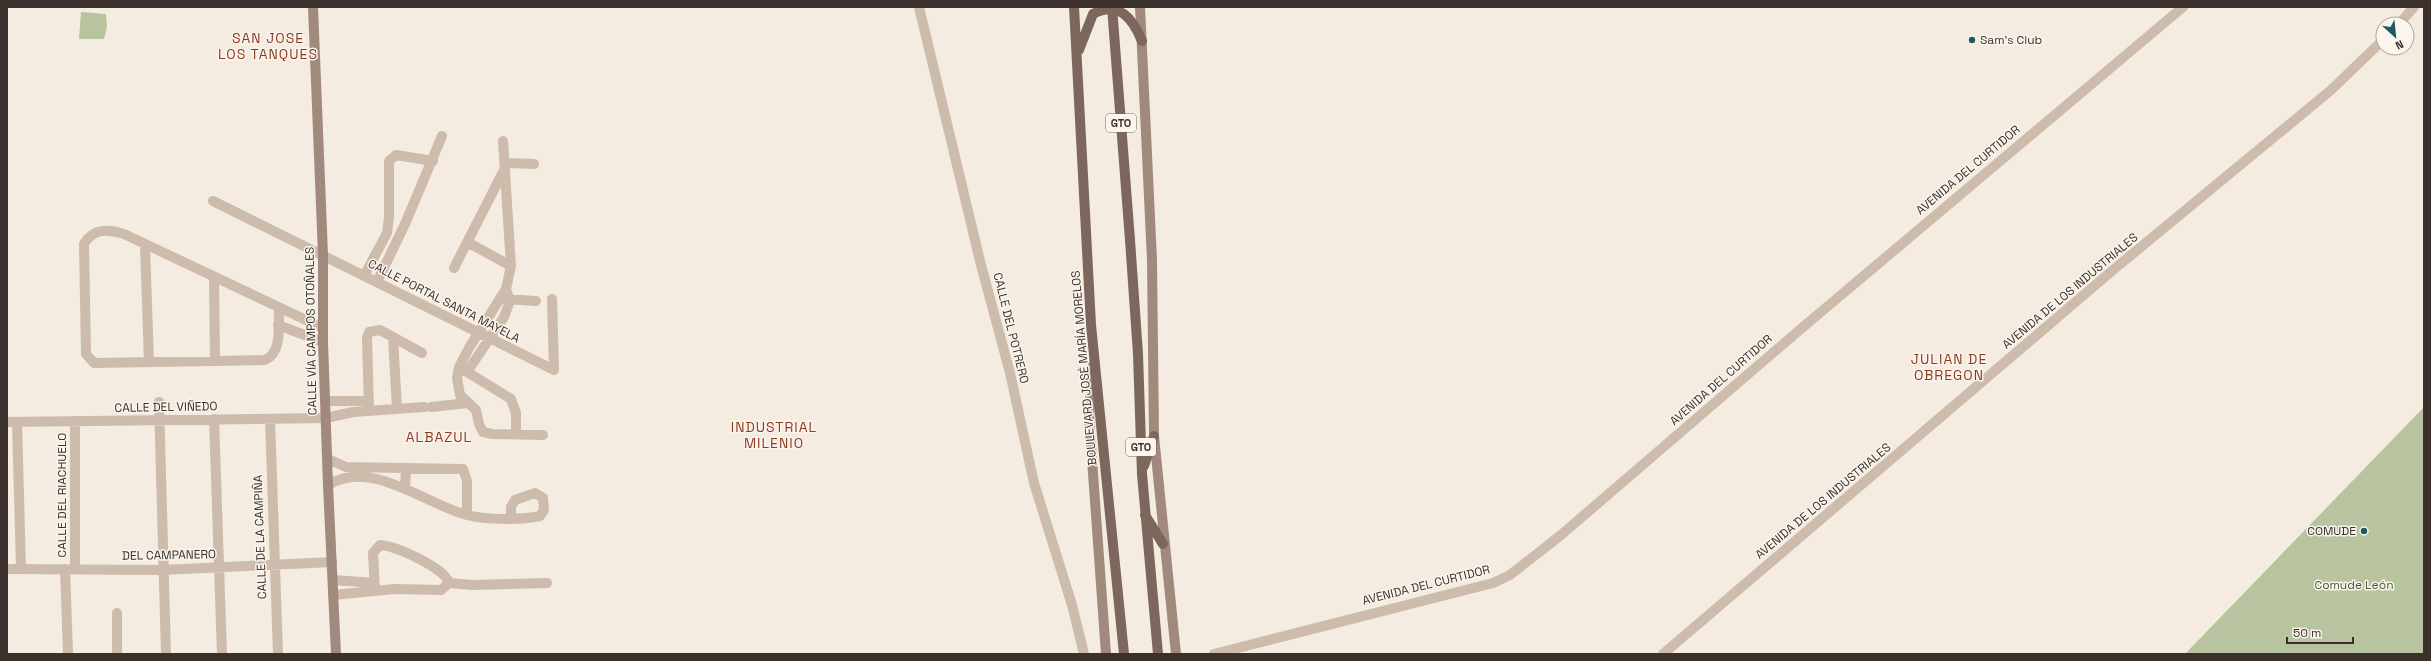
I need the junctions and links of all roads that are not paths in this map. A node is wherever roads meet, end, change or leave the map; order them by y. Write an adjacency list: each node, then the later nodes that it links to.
1 (313, 7): 24 (street, CALLE VÍA CAMPOS OTOÑALES)
2 (919, 7): 92 (street, CALLE DEL POTRERO)
3 (1074, 7): 11 (main road, BOULEVARD JOSÉ MARÍA MORELOS)
4 (1112, 7): 64 (main road, GTO, bridge)
5 (1140, 7): 9 (street)
6 (2183, 7): 97 (street, AVENIDA DEL CURTIDOR)
7 (2414, 7): 8 (street)
8 (2406, 16)
9 (1142, 41): 11 (main road); 60 (street)
10 (2375, 48): 98 (street, AVENIDA DE LOS INDUSTRIALES)
11 (1077, 58): 43 (main road, BOULEVARD JOSÉ MARÍA MORELOS)
12 (442, 136): 14 (street)
13 (503, 141): 16 (street)
14 (433, 161): 20 (street); 21 (street)
15 (534, 164): 16 (street)
16 (505, 166): 17 (street); 18 (street)
17 (491, 194): 18 (street); 22 (street)
18 (508, 200): 25 (street)
19 (213, 201): 24 (street, CALLE PORTAL SANTA MAYELA)
20 (389, 217): 21 (street); 27 (street)
21 (405, 224): 29 (street)
22 (467, 242): 25 (street); 26 (street)
23 (145, 246): 28 (street); 45 (street); 45 (street)
24 (323, 255): 27 (street, CALLE PORTAL SANTA MAYELA); 37 (street, CALLE VÍA CAMPOS OTOÑALES)
25 (511, 266): 30 (street)
26 (454, 268)
27 (364, 276): 29 (street, CALLE PORTAL SANTA MAYELA)
28 (214, 278): 35 (street); 44 (street)
29 (377, 282): 38 (street, CALLE PORTAL SANTA MAYELA)
30 (506, 289): 31 (street); 33 (street)
31 (499, 298): 33 (street); 38 (street)
32 (552, 298): 40 (street, CALLE PORTAL SANTA MAYELA)
33 (510, 301): 34 (street); 40 (street)
34 (536, 302)
35 (280, 308): 36 (street); 37 (street)
36 (278, 325): 41 (street); 44 (street)
37 (323, 328): 41 (street, CALLE VÍA CAMPOS OTOÑALES)
38 (478, 333): 40 (street, CALLE PORTAL SANTA MAYELA); 46 (street)
39 (393, 337): 42 (street); 50 (street); 51 (street)
40 (488, 339): 46 (street)
41 (323, 342): 47 (street, CALLE VÍA CAMPOS OTOÑALES)
42 (422, 353)
43 (1094, 355): 93 (street); 94 (main road, BOULEVARD JOSÉ MARÍA MORELOS)
44 (215, 361): 45 (street)
45 (149, 362)
46 (463, 370): 49 (street); 58 (street)
47 (325, 401): 50 (street); 52 (street, CALLE VÍA CAMPOS OTOÑALES)
48 (159, 402): 55 (street)
49 (468, 403): 51 (street); 58 (street)
50 (369, 406): 51 (street); 52 (street, CALLE DEL VIÑEDO)
51 (396, 409)
52 (326, 418): 54 (street, CALLE DEL VIÑEDO); 61 (street, CALLE VÍA CAMPOS OTOÑALES)
53 (214, 419): 54 (street, CALLE DEL VIÑEDO); 55 (street, CALLE DEL VIÑEDO); 75 (street)
54 (270, 419): 73 (street, CALLE DE LA CAMPIÑA)
55 (159, 420): 56 (street, CALLE DEL VIÑEDO); 79 (street)
56 (75, 421): 57 (street, CALLE DEL VIÑEDO); 74 (street, CALLE DEL RIACHUELO)
57 (12, 422): 77 (street)
58 (516, 433): 59 (street)
59 (543, 435)
60 (1154, 436): 64 (main road); 71 (street)
61 (328, 459): 62 (street); 66 (street, CALLE VÍA CAMPOS OTOÑALES)
62 (371, 467): 63 (street); 65 (street)
63 (406, 469): 67 (street); 69 (street)
64 (1142, 474): 68 (main road, GTO)
65 (371, 478): 66 (street); 67 (street)
66 (328, 485): 72 (street, CALLE VÍA CAMPOS OTOÑALES)
67 (405, 488): 69 (street)
68 (1144, 514): 71 (main road); 95 (main road, GTO)
69 (467, 515): 70 (street)
70 (511, 517)
71 (1163, 544): 96 (street)
72 (332, 562): 73 (street, DEL CAMPANERO); 80 (street, CALLE VÍA CAMPOS OTOÑALES)
73 (273, 563): 75 (street, DEL CAMPANERO); 90 (street, CALLE DE LA CAMPIÑA)
74 (75, 568): 78 (street, DEL CAMPANERO); 79 (street, DEL CAMPANERO)
75 (220, 568): 79 (street, DEL CAMPANERO); 89 (street)
76 (7, 569): 77 (street, DEL CAMPANERO)
77 (21, 569): 78 (street, DEL CAMPANERO)
78 (65, 569): 86 (street)
79 (163, 570): 88 (street)
80 (333, 580): 83 (street); 84 (street, CALLE VÍA CAMPOS OTOÑALES)
81 (449, 583): 82 (street); 83 (street); 83 (street)
82 (547, 583)
83 (374, 586): 84 (street)
84 (333, 595): 91 (street, CALLE VÍA CAMPOS OTOÑALES)
85 (117, 613): 87 (street)
86 (68, 654)
87 (117, 654)
88 (166, 654)
89 (222, 654)
90 (278, 654)
91 (336, 654)
92 (1084, 654)
93 (1106, 654)
94 (1124, 654)
95 (1158, 654)
96 (1176, 654)
97 (1214, 654)
98 (1663, 654)

